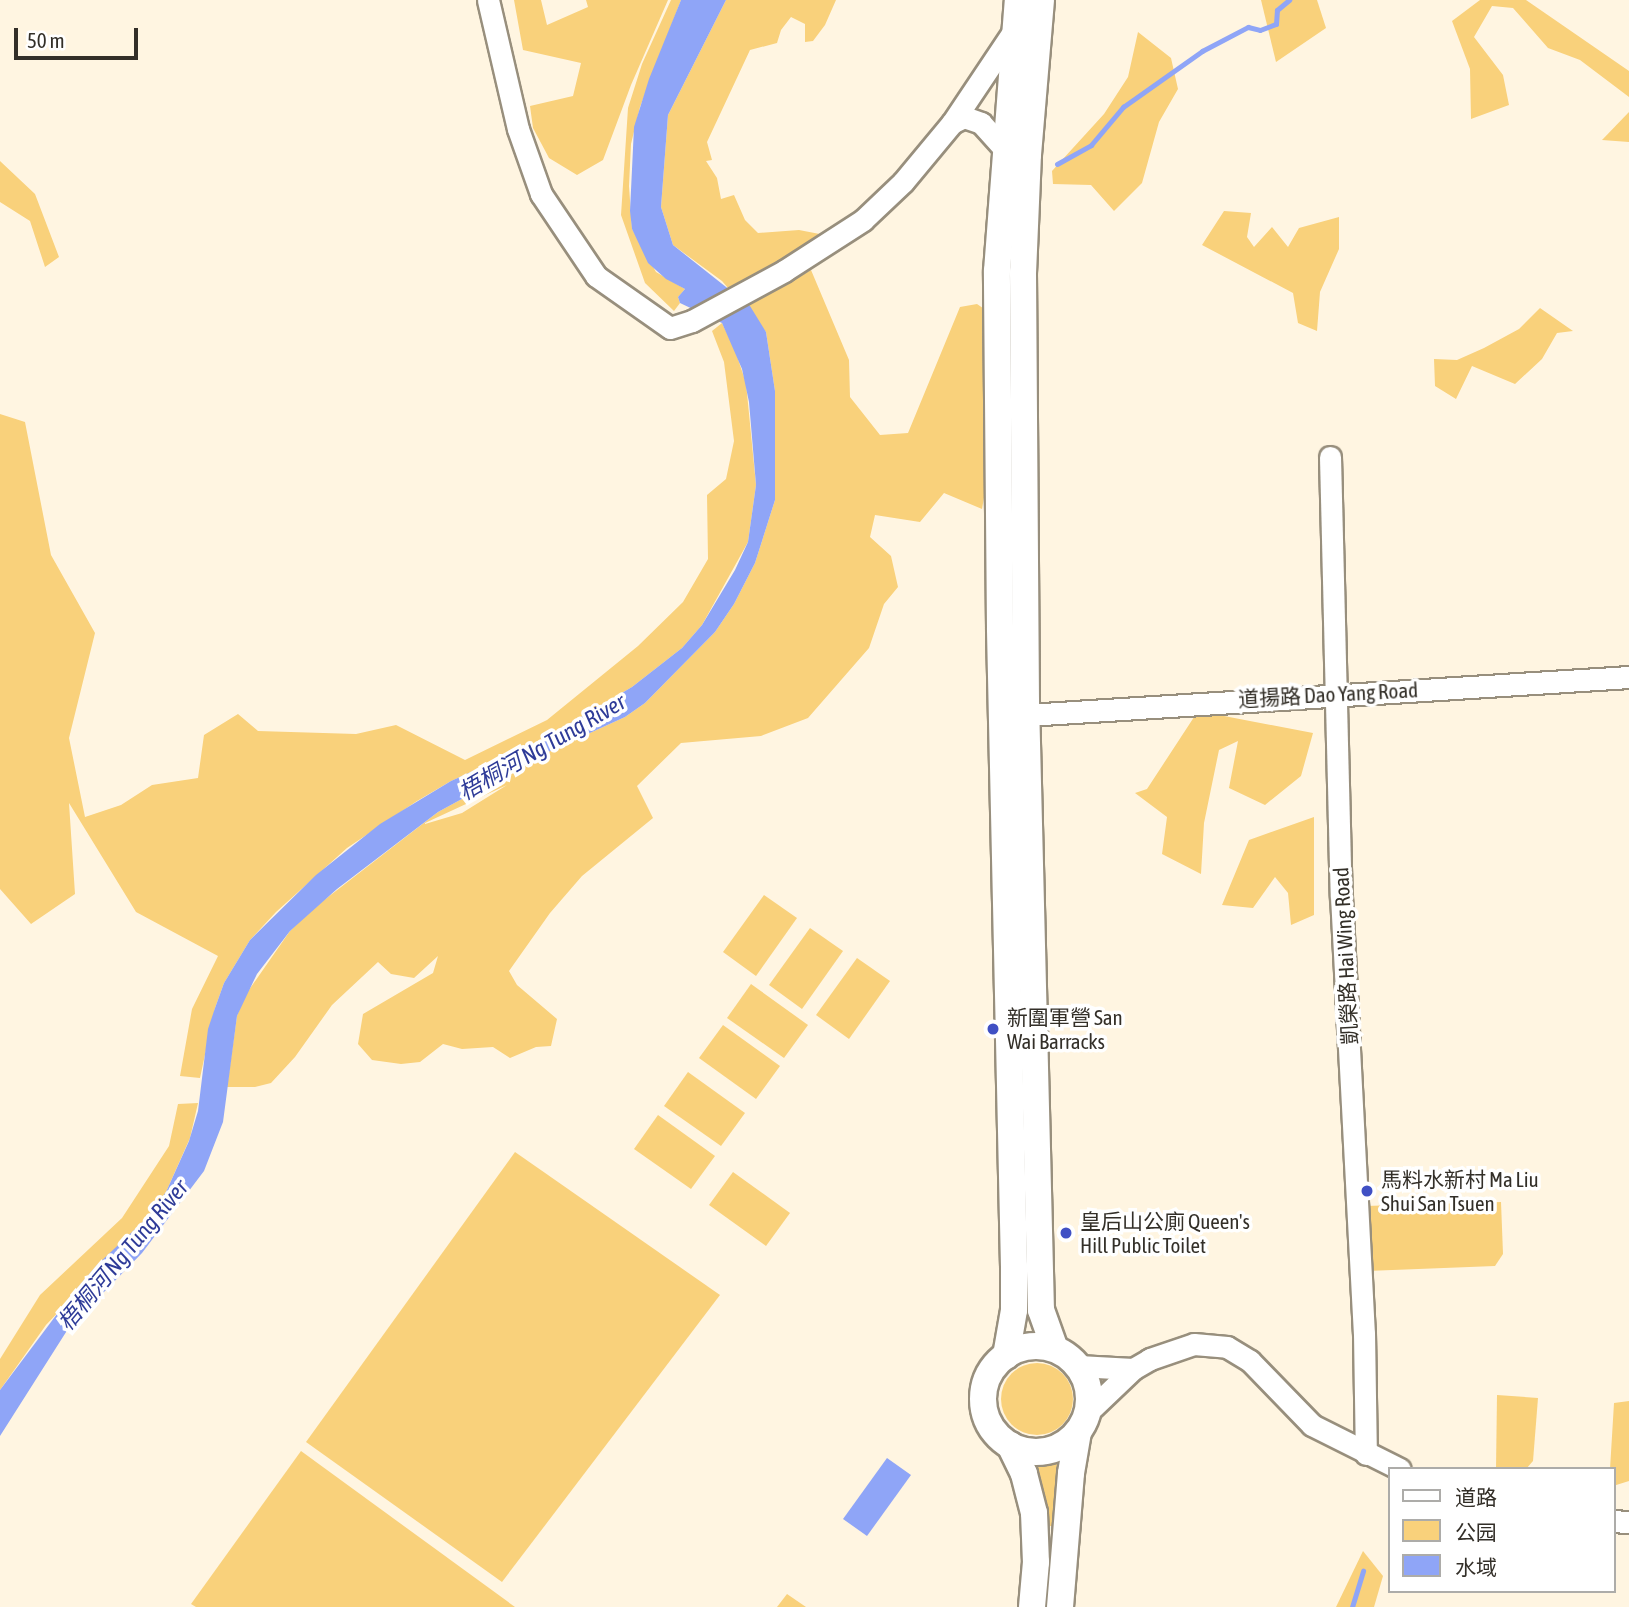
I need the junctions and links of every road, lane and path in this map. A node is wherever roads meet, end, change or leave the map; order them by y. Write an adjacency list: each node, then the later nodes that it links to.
1 (488, 0): 5 (street)
2 (1017, 0): 4 (main road)
3 (1041, 0): 10 (main road)
4 (1015, 29): 5 (street); 6 (main road)
5 (951, 123): 6 (street)
6 (1005, 150): 12 (main road)
7 (1330, 457): 9 (street, 凱榮路 Hai Wing Road)
8 (1629, 677): 9 (street, 道揚路 Dao Yang Road)
9 (1335, 694): 10 (street, 道揚路 Dao Yang Road); 17 (street, 凱榮路 Hai Wing Road)
10 (1027, 715): 11 (main road)
11 (1055, 1349): 12 (main road); 13 (main road)
12 (1006, 1356): 16 (main road)
13 (1078, 1366): 14 (street); 15 (main road)
14 (1133, 1369): 15 (street); 17 (street)
15 (1083, 1422): 16 (main road); 20 (main road)
16 (1010, 1445): 19 (main road)
17 (1366, 1454): 18 (street)
18 (1395, 1467)
19 (1032, 1607)
20 (1060, 1607)

